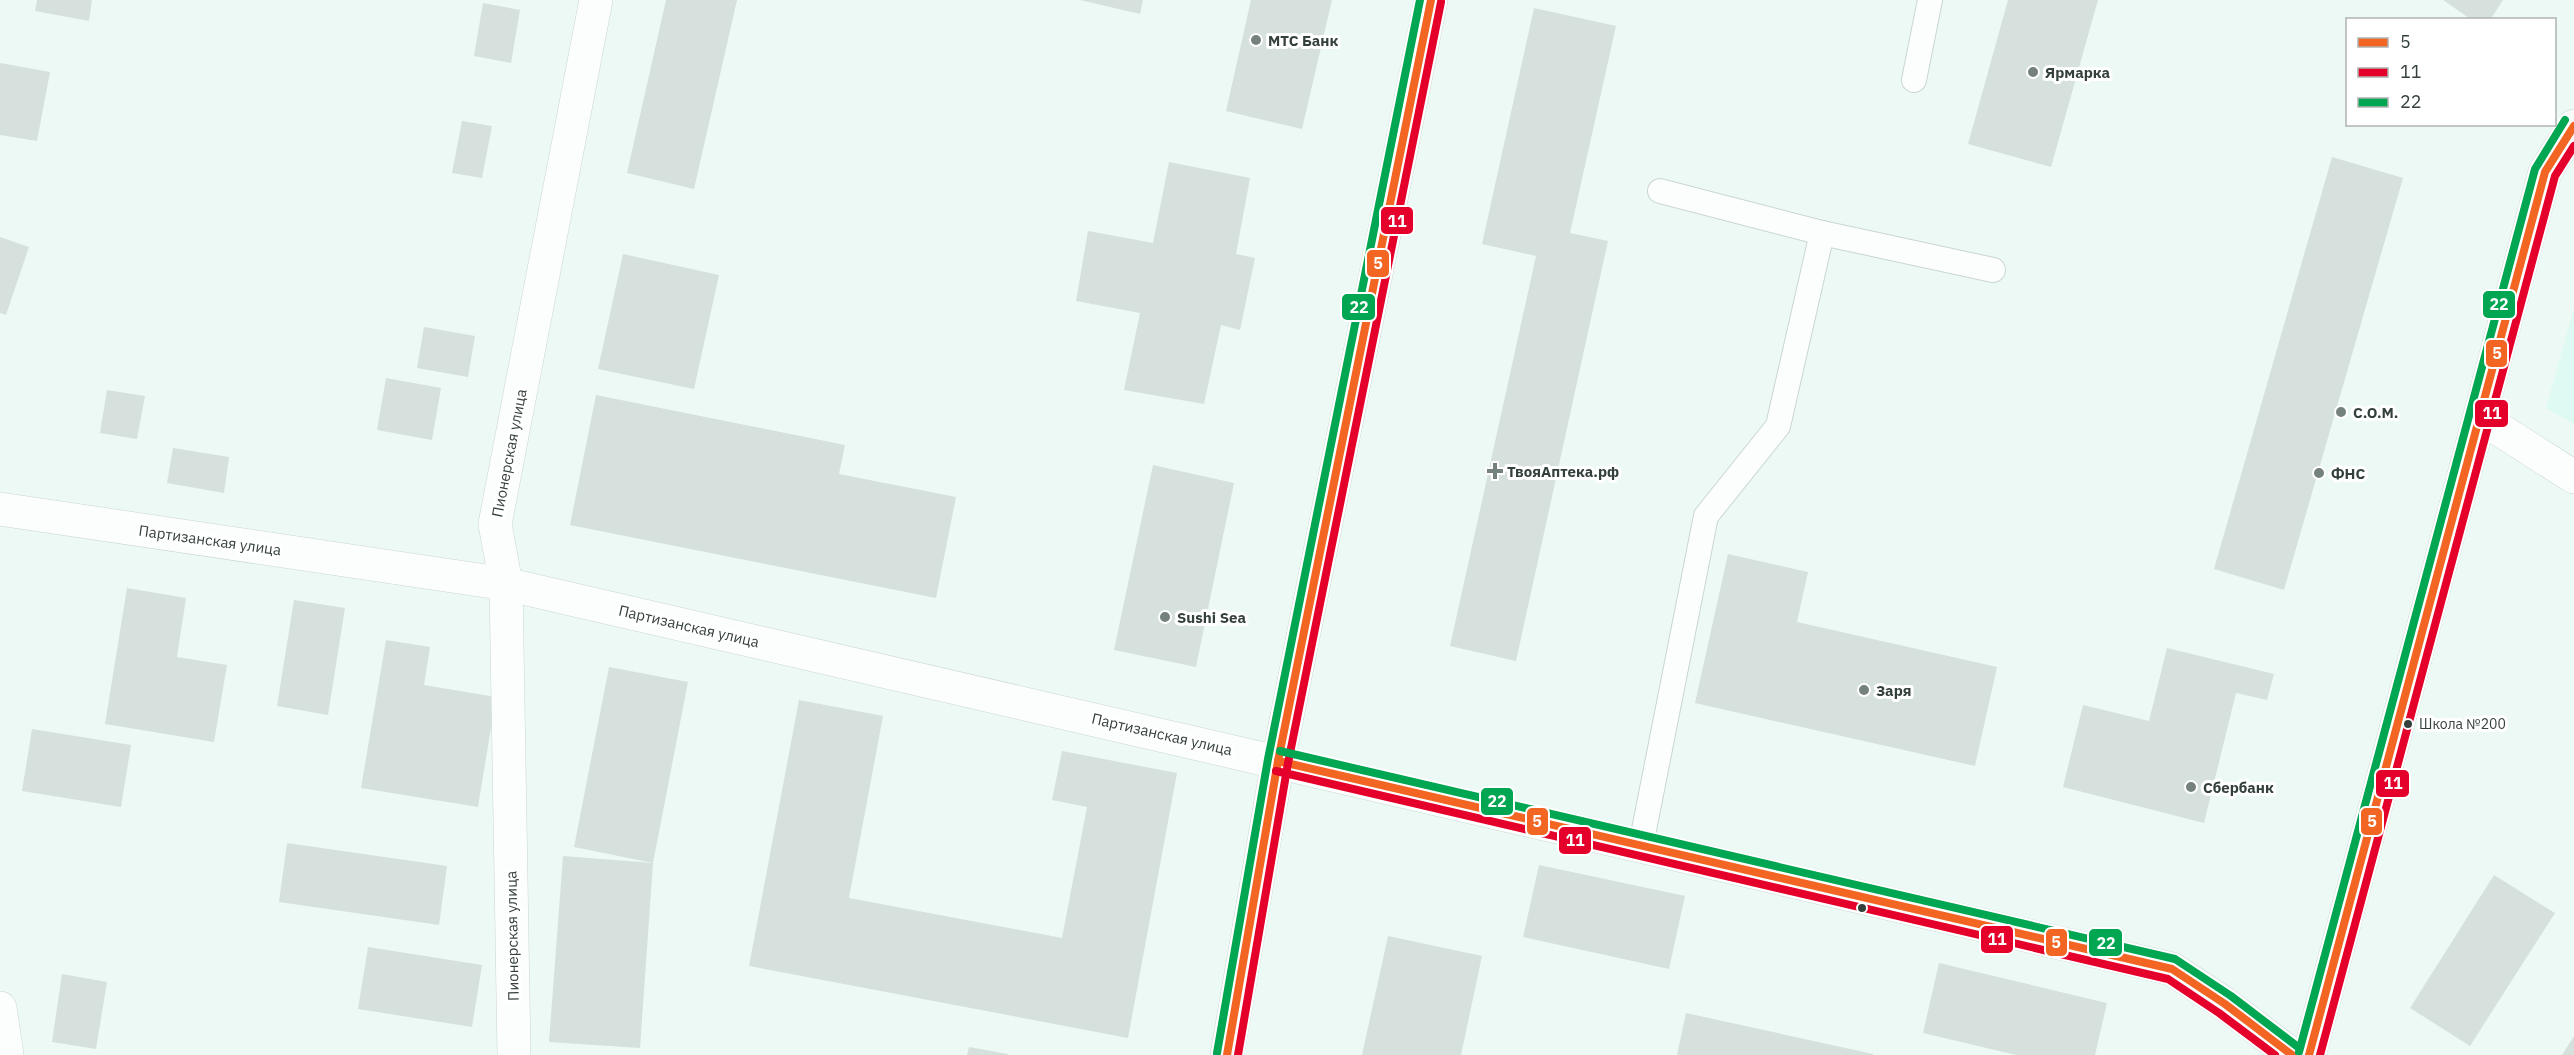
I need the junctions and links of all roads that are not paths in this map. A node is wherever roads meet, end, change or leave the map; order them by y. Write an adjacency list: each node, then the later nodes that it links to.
1 (596, 0): 12 (street, Пионерская улица)
2 (1431, 0): 13 (main road)
3 (1930, 0): 4 (lane)
4 (1914, 80)
5 (2574, 126): 9 (main road)
6 (1660, 191): 7 (lane)
7 (1822, 233): 8 (lane); 14 (lane)
8 (1994, 270)
9 (2480, 417): 10 (street); 20 (main road)
10 (2574, 477)
11 (0, 509): 12 (street, Партизанская улица)
12 (506, 584): 13 (street, Партизанская улица); 17 (street, Пионерская улица)
13 (1278, 761): 14 (street, Партизанская улица); 18 (main road)
14 (1641, 845): 19 (street, Партизанская улица)
15 (0, 1008): 16 (street)
16 (7, 1055)
17 (514, 1055)
18 (1227, 1055)
19 (2292, 1055)
20 (2309, 1055)

